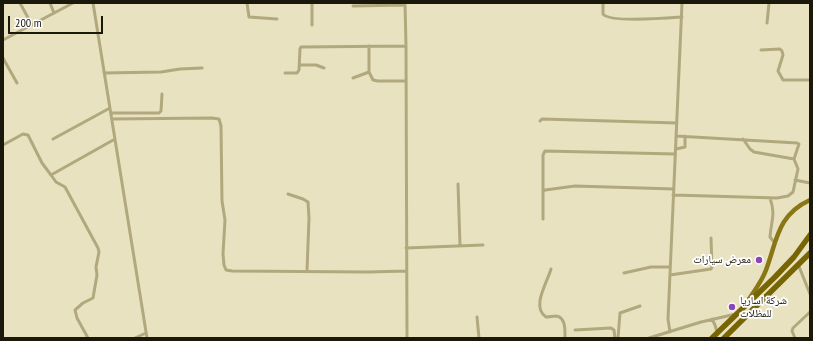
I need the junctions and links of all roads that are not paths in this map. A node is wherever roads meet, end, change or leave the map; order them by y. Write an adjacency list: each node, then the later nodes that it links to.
1 (20, 3): 16 (street)
2 (50, 3): 12 (street)
3 (73, 3): 12 (street)
4 (93, 3): 27 (street)
5 (247, 3): 14 (street)
6 (312, 3): 17 (street)
7 (603, 3): 13 (street)
8 (682, 3): 13 (street)
9 (769, 3): 15 (street)
10 (405, 4): 11 (street); 20 (street)
11 (352, 6)
12 (54, 13): 16 (street)
13 (682, 17): 38 (street)
14 (277, 19)
15 (767, 23)
16 (32, 25): 18 (street)
17 (312, 25)
18 (3, 40)
19 (369, 46): 20 (street); 23 (street); 26 (street)
20 (406, 46): 31 (street)
21 (760, 50): 30 (street)
22 (3, 58): 32 (street)
23 (300, 65): 25 (street); 28 (street)
24 (202, 68): 27 (street)
25 (324, 68)
26 (369, 72): 29 (street); 31 (street)
27 (104, 73): 34 (street)
28 (285, 73)
29 (353, 78)
30 (810, 80)
31 (406, 82): 64 (street)
32 (17, 83)
33 (162, 94): 35 (street)
34 (110, 108): 35 (street); 41 (street)
35 (111, 113): 36 (street)
36 (112, 119): 42 (street); 70 (street)
37 (540, 121): 38 (street)
38 (677, 123): 39 (street)
39 (676, 136): 40 (street); 45 (street)
40 (685, 136): 43 (street); 45 (street)
41 (53, 139)
42 (115, 139): 48 (street); 82 (street)
43 (742, 139): 47 (street); 47 (street)
44 (3, 145): 48 (street)
45 (676, 149): 46 (street)
46 (675, 154): 52 (street); 53 (street)
47 (794, 159): 49 (street)
48 (51, 175): 84 (street)
49 (795, 180): 50 (street); 56 (street)
50 (810, 183)
51 (458, 184): 62 (street)
52 (674, 189): 53 (street); 55 (street)
53 (543, 192): 58 (street)
54 (288, 194): 70 (street)
55 (673, 195): 56 (street); 67 (street)
56 (770, 198): 61 (street)
57 (810, 200): 61 (main road)
58 (543, 219)
59 (810, 235): 75 (highway)
60 (711, 238): 72 (street)
61 (774, 242): 75 (main road)
62 (460, 245): 63 (street); 64 (street)
63 (483, 245)
64 (406, 248): 69 (street)
65 (810, 253): 66 (highway)
66 (798, 264): 73 (street); 94 (highway)
67 (670, 267): 71 (street); 72 (street)
68 (551, 269): 89 (street)
69 (406, 270): 70 (street); 87 (street)
70 (307, 271)
71 (624, 273)
72 (670, 275): 81 (street)
73 (810, 294)
74 (640, 306): 91 (street)
75 (744, 308): 77 (highway)
76 (810, 312): 95 (street)
77 (738, 313): 79 (street); 83 (highway)
78 (478, 317): 88 (street)
79 (712, 319): 81 (street); 83 (street)
80 (576, 330): 90 (street)
81 (670, 332): 92 (street)
82 (146, 333): 85 (street); 86 (street)
83 (717, 333): 93 (highway)
84 (88, 338)
85 (135, 338)
86 (147, 338)
87 (407, 338)
88 (479, 338)
89 (565, 338)
90 (615, 338)
91 (618, 338)
92 (649, 338)
93 (712, 338)
94 (724, 338)
95 (795, 338)

